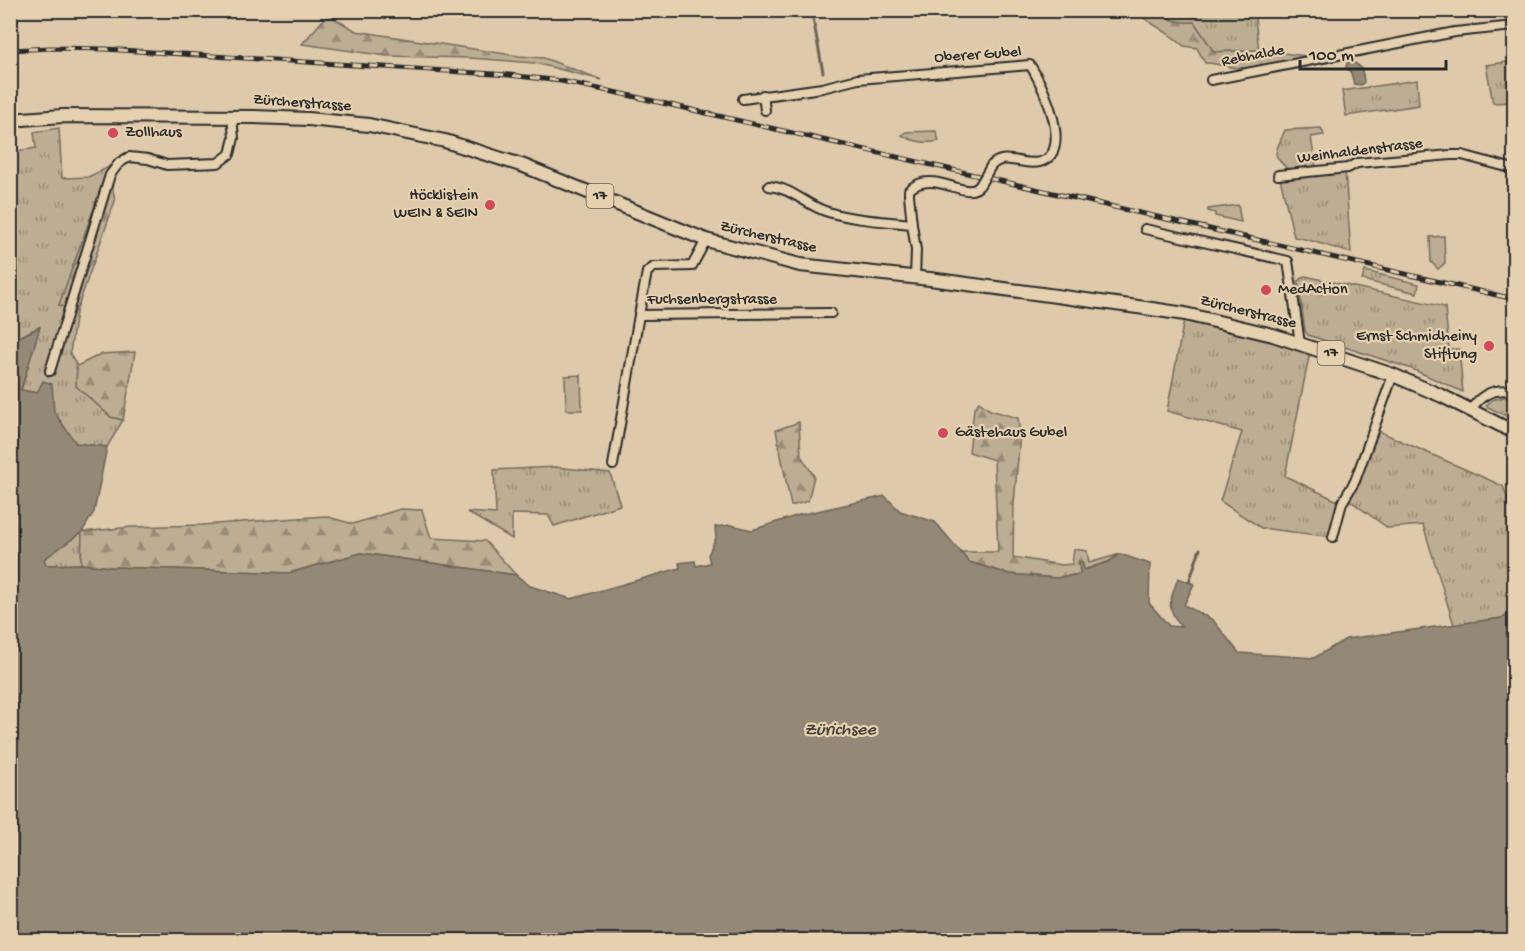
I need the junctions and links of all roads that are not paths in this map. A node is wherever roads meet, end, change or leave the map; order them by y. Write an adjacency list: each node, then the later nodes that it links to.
1 (1515, 26): 2 (street, Rebhalde)
2 (1211, 80)
3 (763, 95): 4 (street, Oberer Gubel); 5 (street); 11 (street, Oberer Gubel, bridge)
4 (743, 99)
5 (765, 110)
6 (232, 117): 7 (main road, Zürcherstrasse / 17); 13 (main road, Zürcherstrasse / 17); 18 (street)
7 (10, 120)
8 (1515, 169): 9 (street, Weinhaldenstrasse)
9 (1278, 175)
10 (769, 186): 11 (street)
11 (912, 224): 14 (street, Oberer Gubel)
12 (1145, 229): 17 (street)
13 (706, 240): 14 (main road, Zürcherstrasse / 17); 16 (street, Fuchsenbergstrasse)
14 (915, 277): 17 (main road, Zürcherstrasse / 17)
15 (831, 313): 16 (street, Fuchsenbergstrasse)
16 (639, 315): 23 (street)
17 (1300, 343): 19 (main road, Zürcherstrasse / 17)
18 (50, 370)
19 (1393, 375): 21 (main road, Zürcherstrasse / 17); 24 (street)
20 (1515, 391): 21 (street)
21 (1471, 410): 22 (main road, Zürcherstrasse / 17)
22 (1515, 432)
23 (613, 465)
24 (1333, 537)

